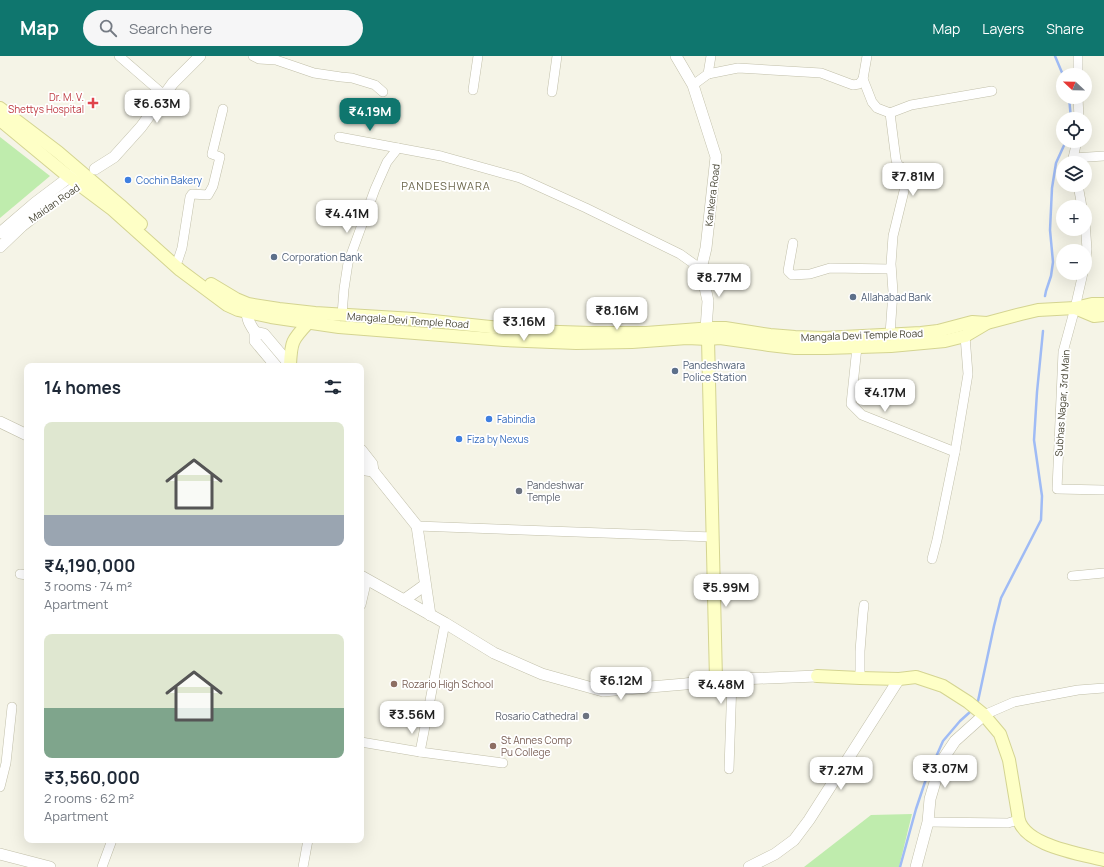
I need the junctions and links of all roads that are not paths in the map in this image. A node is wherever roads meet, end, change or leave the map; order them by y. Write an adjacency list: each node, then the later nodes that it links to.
1 (119, 56): 18 (street)
2 (200, 56): 18 (street, Maidan Road)
3 (253, 56): 16 (street)
4 (478, 56): 14 (street)
5 (557, 56): 17 (street)
6 (676, 56): 13 (street, Kankera Road)
7 (711, 56): 11 (street)
8 (867, 56): 12 (street)
9 (1079, 56): 10 (street)
10 (1078, 68)
11 (708, 74): 12 (street); 13 (street)
12 (863, 79): 21 (street)
13 (693, 85): 33 (street, Kankera Road)
14 (473, 90)
15 (992, 91): 21 (street)
16 (383, 92)
17 (552, 92)
18 (164, 95): 28 (street, Maidan Road)
19 (0, 108): 27 (main road, Maidan Road)
20 (223, 109): 32 (street)
21 (890, 113): 34 (street)
22 (0, 120): 27 (main road, Maidan Road)
23 (339, 137): 24 (street)
24 (398, 148): 33 (street); 39 (street)
25 (1104, 156): 26 (street)
26 (1092, 158)
27 (74, 174): 28 (main road); 29 (street, Maidan Road)
28 (88, 177): 31 (street, Maidan Road); 32 (main road, Mangala Devi Temple Road); 37 (main road)
29 (0, 233)
30 (793, 242): 34 (street)
31 (0, 247)
32 (178, 260): 37 (main road, Mangala Devi Temple Road)
33 (701, 269): 44 (street)
34 (891, 269): 45 (street)
35 (1082, 280): 38 (street, Subhas Nagar, 3rd Main)
36 (1104, 304): 38 (main road, Mangala Devi Temple Road)
37 (248, 308): 39 (main road, Mangala Devi Temple Road); 41 (main road, Mangala Devi Temple Road); 43 (street)
38 (1076, 308): 40 (main road, Mangala Devi Temple Road); 42 (main road, Mangala Devi Temple Road); 59 (street, Subhas Nagar, 3rd Main)
39 (342, 315): 46 (main road, Mangala Devi Temple Road)
40 (1104, 315)
41 (308, 323): 46 (main road, Mangala Devi Temple Road); 52 (main road)
42 (987, 323): 45 (main road, Mangala Devi Temple Road); 47 (main road, Mangala Devi Temple Road)
43 (255, 332): 50 (street); 51 (street)
44 (707, 334): 45 (main road, Mangala Devi Temple Road); 46 (main road, Mangala Devi Temple Road); 49 (main road, Mangala Devi Temple Road); 61 (main road)
45 (890, 334): 48 (main road)
46 (656, 336)
47 (965, 336): 48 (main road, Mangala Devi Temple Road); 55 (street)
48 (891, 346): 49 (main road, Mangala Devi Temple Road)
49 (857, 347): 55 (street)
50 (273, 363)
51 (288, 363)
52 (291, 363)
53 (0, 422): 54 (street)
54 (24, 434)
55 (955, 452): 62 (street)
56 (364, 454): 58 (street)
57 (364, 468): 58 (street)
58 (373, 471): 60 (street)
59 (1104, 490)
60 (417, 526): 61 (street); 66 (street)
61 (712, 538): 74 (main road)
62 (932, 559)
63 (1104, 574): 64 (street)
64 (1072, 576)
65 (364, 578): 67 (street)
66 (425, 584): 67 (street); 69 (street)
67 (404, 600): 69 (street)
68 (864, 605): 72 (street)
69 (430, 615): 70 (street)
70 (445, 623): 74 (street); 80 (street)
71 (817, 676): 72 (main road); 75 (street)
72 (860, 678): 73 (main road)
73 (899, 679): 78 (main road); 93 (street)
74 (716, 680): 75 (street)
75 (732, 680): 82 (street)
76 (1104, 688): 78 (street)
77 (12, 707): 83 (street)
78 (984, 715): 84 (main road); 85 (street)
79 (364, 743): 80 (street)
80 (420, 752): 81 (street)
81 (503, 763)
82 (729, 769)
83 (0, 787)
84 (1018, 820): 85 (street); 89 (main road)
85 (928, 822): 94 (street)
86 (111, 843): 91 (street)
87 (307, 843): 92 (street)
88 (0, 854): 90 (street)
89 (1104, 858)
90 (50, 867)
91 (102, 867)
92 (303, 867)
93 (749, 867)
94 (916, 867)

